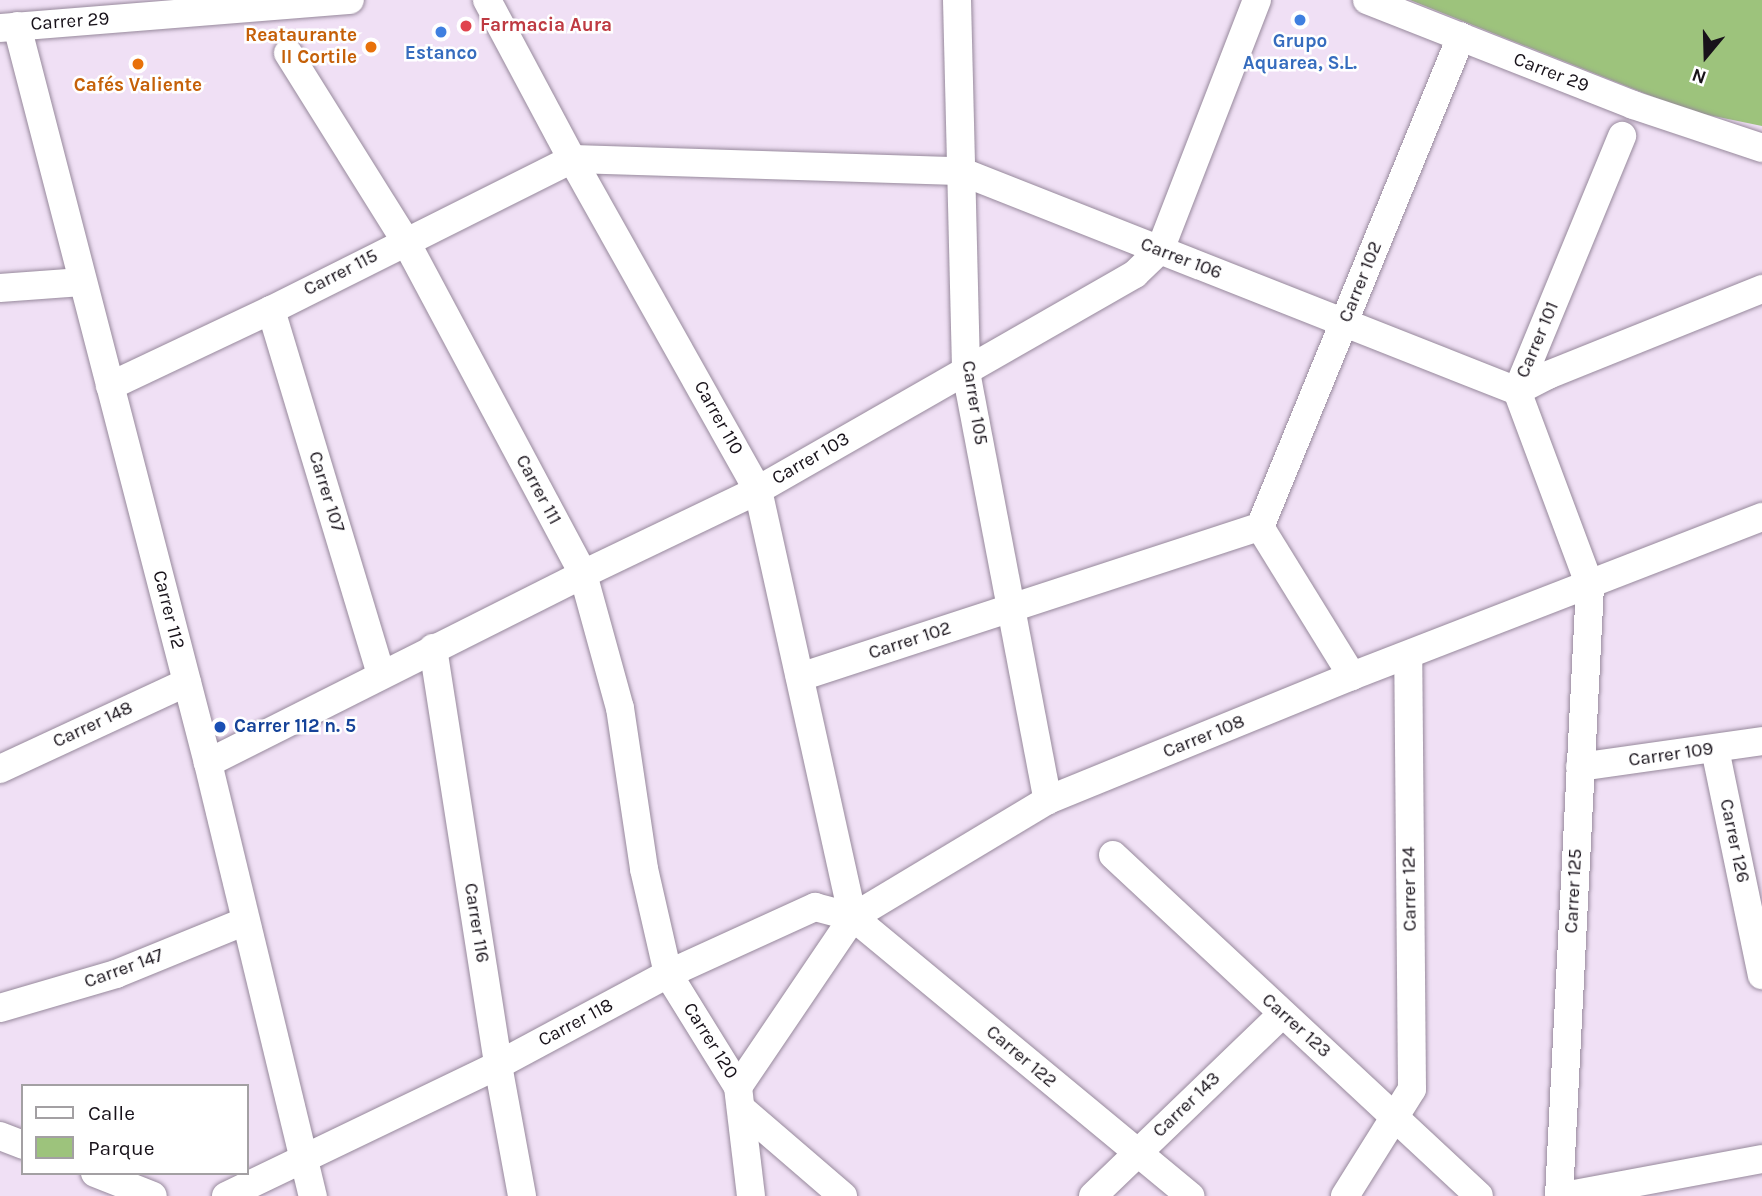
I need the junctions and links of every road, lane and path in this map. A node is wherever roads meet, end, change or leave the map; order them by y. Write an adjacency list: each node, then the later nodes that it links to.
1 (350, 0): 6 (street, Carrer 29)
2 (487, 0): 12 (street, Carrer 110)
3 (957, 0): 13 (street, Carrer 105)
4 (1257, 0): 15 (street, Carrer 103)
5 (1367, 0): 8 (street, Carrer 29)
6 (257, 4): 7 (street, Carrer 29)
7 (9, 27): 16 (street, Carrer 112)
8 (1461, 37): 11 (street, Carrer 29); 20 (street, Carrer 102)
9 (288, 53): 14 (street, Carrer 111)
10 (1622, 136): 23 (street, Carrer 101)
11 (1754, 142)
12 (572, 159): 13 (street, Carrer 106); 14 (street, Carrer 115); 24 (street, Carrer 110)
13 (960, 171): 15 (street, Carrer 106); 21 (street, Carrer 105)
14 (405, 240): 19 (street, Carrer 115); 27 (street, Carrer 111)
15 (1160, 250): 20 (street, Carrer 106); 21 (street, Carrer 103)
16 (82, 282): 17 (street); 22 (street, Carrer 112)
17 (0, 288)
18 (1762, 289): 23 (street)
19 (271, 310): 22 (street, Carrer 115); 32 (street, Carrer 107)
20 (1345, 322): 23 (street, Carrer 106); 26 (street, Carrer 102)
21 (966, 372): 24 (street, Carrer 103); 29 (street, Carrer 105)
22 (110, 386): 35 (street, Carrer 112)
23 (1517, 391): 28 (street, Carrer 101)
24 (758, 490): 27 (street, Carrer 103); 34 (street, Carrer 110)
25 (1762, 517): 28 (street, Carrer 108)
26 (1260, 527): 29 (street, Carrer 102); 33 (street)
27 (583, 574): 30 (street, Carrer 103); 45 (street, Carrer 111)
28 (1590, 586): 31 (street, Carrer 108); 39 (street, Carrer 125)
29 (1010, 608): 34 (street, Carrer 102); 41 (street, Carrer 105)
30 (433, 648): 32 (street, Carrer 103); 49 (street, Carrer 116)
31 (1408, 657): 33 (street, Carrer 108); 51 (street, Carrer 124)
32 (381, 674): 38 (street, Carrer 103)
33 (1352, 676): 41 (street, Carrer 108)
34 (800, 677): 43 (street, Carrer 110)
35 (187, 682): 38 (street, Carrer 112); 40 (street, Carrer 148)
36 (1762, 741): 37 (street, Carrer 109)
37 (1715, 749): 39 (street, Carrer 109); 46 (street, Carrer 126)
38 (208, 763): 44 (street, Carrer 112)
39 (1580, 768): 68 (street, Carrer 125)
40 (0, 769)
41 (1048, 800): 43 (street, Carrer 108)
42 (1113, 855): 48 (street, Carrer 123)
43 (853, 917): 45 (street, Carrer 118); 50 (street, Carrer 108); 54 (street, Carrer 122)
44 (246, 921): 47 (street, Carrer 147); 56 (street, Carrer 112)
45 (668, 974): 49 (street, Carrer 118); 50 (street, Carrer 120)
46 (1762, 975)
47 (0, 1008)
48 (1282, 1014): 51 (street, Carrer 123); 54 (street, Carrer 143)
49 (498, 1065): 56 (street, Carrer 118); 61 (street, Carrer 116)
50 (741, 1098): 62 (street, Carrer 120); 63 (street)
51 (1396, 1116): 66 (street, Carrer 124); 67 (street, Carrer 123)
52 (0, 1136): 53 (street)
53 (21, 1144)
54 (1137, 1153): 64 (street, Carrer 143); 65 (street, Carrer 122)
55 (1762, 1159): 68 (street)
56 (304, 1160): 59 (street, Carrer 118); 60 (street, Carrer 112)
57 (100, 1175): 58 (street)
58 (153, 1196)
59 (226, 1196)
60 (313, 1196)
61 (522, 1196)
62 (751, 1196)
63 (843, 1196)
64 (1093, 1196)
65 (1190, 1196)
66 (1345, 1196)
67 (1479, 1196)
68 (1562, 1196)

